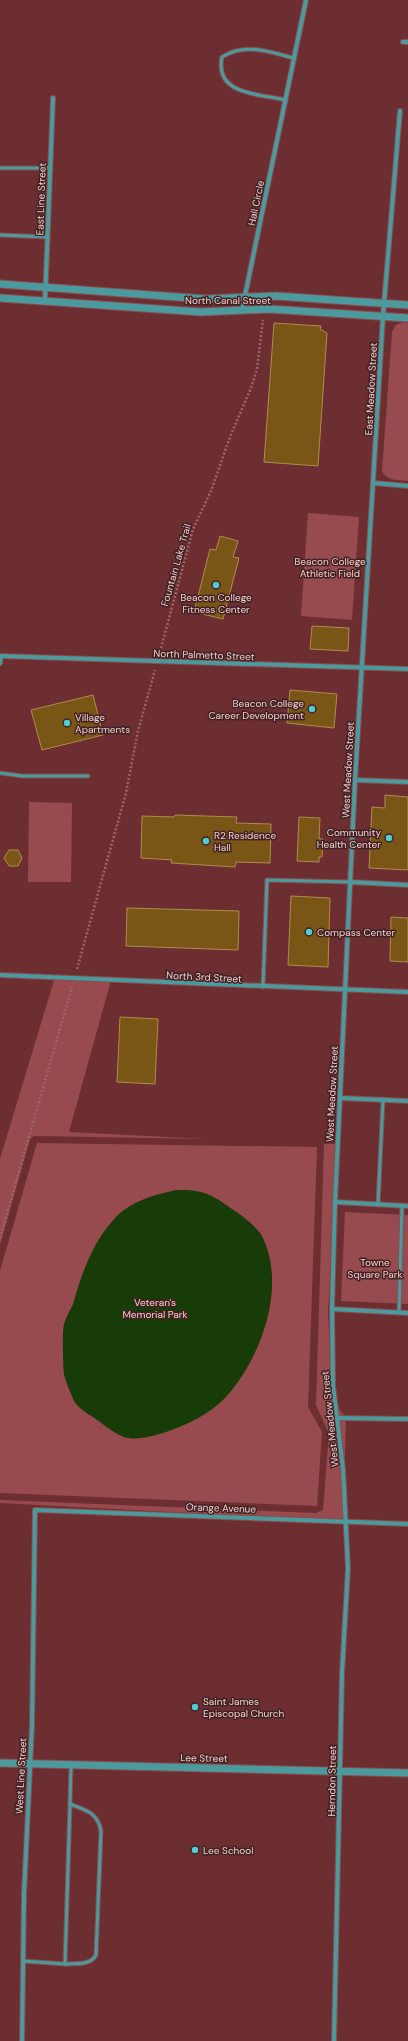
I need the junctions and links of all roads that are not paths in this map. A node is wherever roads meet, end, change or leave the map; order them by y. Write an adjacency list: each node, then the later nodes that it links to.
1 (306, 0): 2 (street, Hall Circle)
2 (294, 58): 4 (street, Hall Circle); 4 (lane)
3 (53, 98): 7 (street, East Line Street)
4 (286, 100): 13 (street, Hall Circle)
5 (400, 111): 15 (street, East Meadow Street)
6 (0, 168): 7 (lane)
7 (51, 168): 9 (street, East Line Street)
8 (0, 235): 9 (lane)
9 (48, 237): 11 (street, East Line Street)
10 (0, 284): 11 (street)
11 (46, 288): 13 (street); 14 (street, East Line Street)
12 (0, 298): 14 (street, North Canal Street)
13 (243, 298): 15 (street); 17 (street, Hall Circle)
14 (45, 301): 17 (street, North Canal Street)
15 (384, 304): 16 (street); 18 (street, East Meadow Street)
16 (408, 305)
17 (242, 310): 18 (street, North Canal Street)
18 (383, 316): 19 (street, North Canal Street); 20 (street, East Meadow Street)
19 (408, 318)
20 (374, 483): 21 (street); 24 (street, East Meadow Street)
21 (408, 486)
22 (1, 656): 23 (street); 24 (street, North Palmetto Street)
23 (0, 663)
24 (362, 668): 25 (street, North Palmetto Street); 28 (street, West Meadow Street)
25 (408, 669)
26 (0, 773): 27 (lane)
27 (88, 776)
28 (355, 780): 29 (street); 30 (street, West Meadow Street)
29 (408, 782)
30 (350, 882): 31 (street); 33 (lane); 34 (street, West Meadow Street)
31 (408, 885)
32 (0, 975): 33 (street, North 3rd Street)
33 (262, 987): 34 (street, North 3rd Street)
34 (345, 991): 35 (street, North 3rd Street); 36 (street, West Meadow Street)
35 (408, 992)
36 (340, 1098): 37 (street); 39 (street, West Meadow Street)
37 (383, 1100): 38 (street); 40 (lane)
38 (408, 1101)
39 (335, 1202): 40 (street); 43 (street, West Meadow Street)
40 (378, 1204): 41 (street)
41 (402, 1206): 42 (street); 44 (lane)
42 (408, 1206)
43 (332, 1309): 44 (street); 46 (street, West Meadow Street)
44 (399, 1312): 45 (street)
45 (408, 1312)
46 (336, 1418): 47 (street); 49 (street, West Meadow Street)
47 (408, 1419)
48 (35, 1512): 49 (street, Orange Avenue); 52 (street, West Line Street)
49 (347, 1521): 50 (street, Orange Avenue); 54 (street, Herndon Street)
50 (408, 1524)
51 (0, 1763): 52 (street, Lee Street)
52 (30, 1764): 53 (street, Lee Street); 57 (street, West Line Street)
53 (71, 1765): 54 (street, Lee Street); 56 (lane)
54 (340, 1771): 55 (street, Lee Street); 60 (street, Herndon Street)
55 (408, 1773)
56 (70, 1804): 58 (lane); 58 (lane)
57 (23, 1962): 58 (lane); 59 (street, West Line Street)
58 (65, 1964)
59 (22, 2041)
60 (334, 2041)

